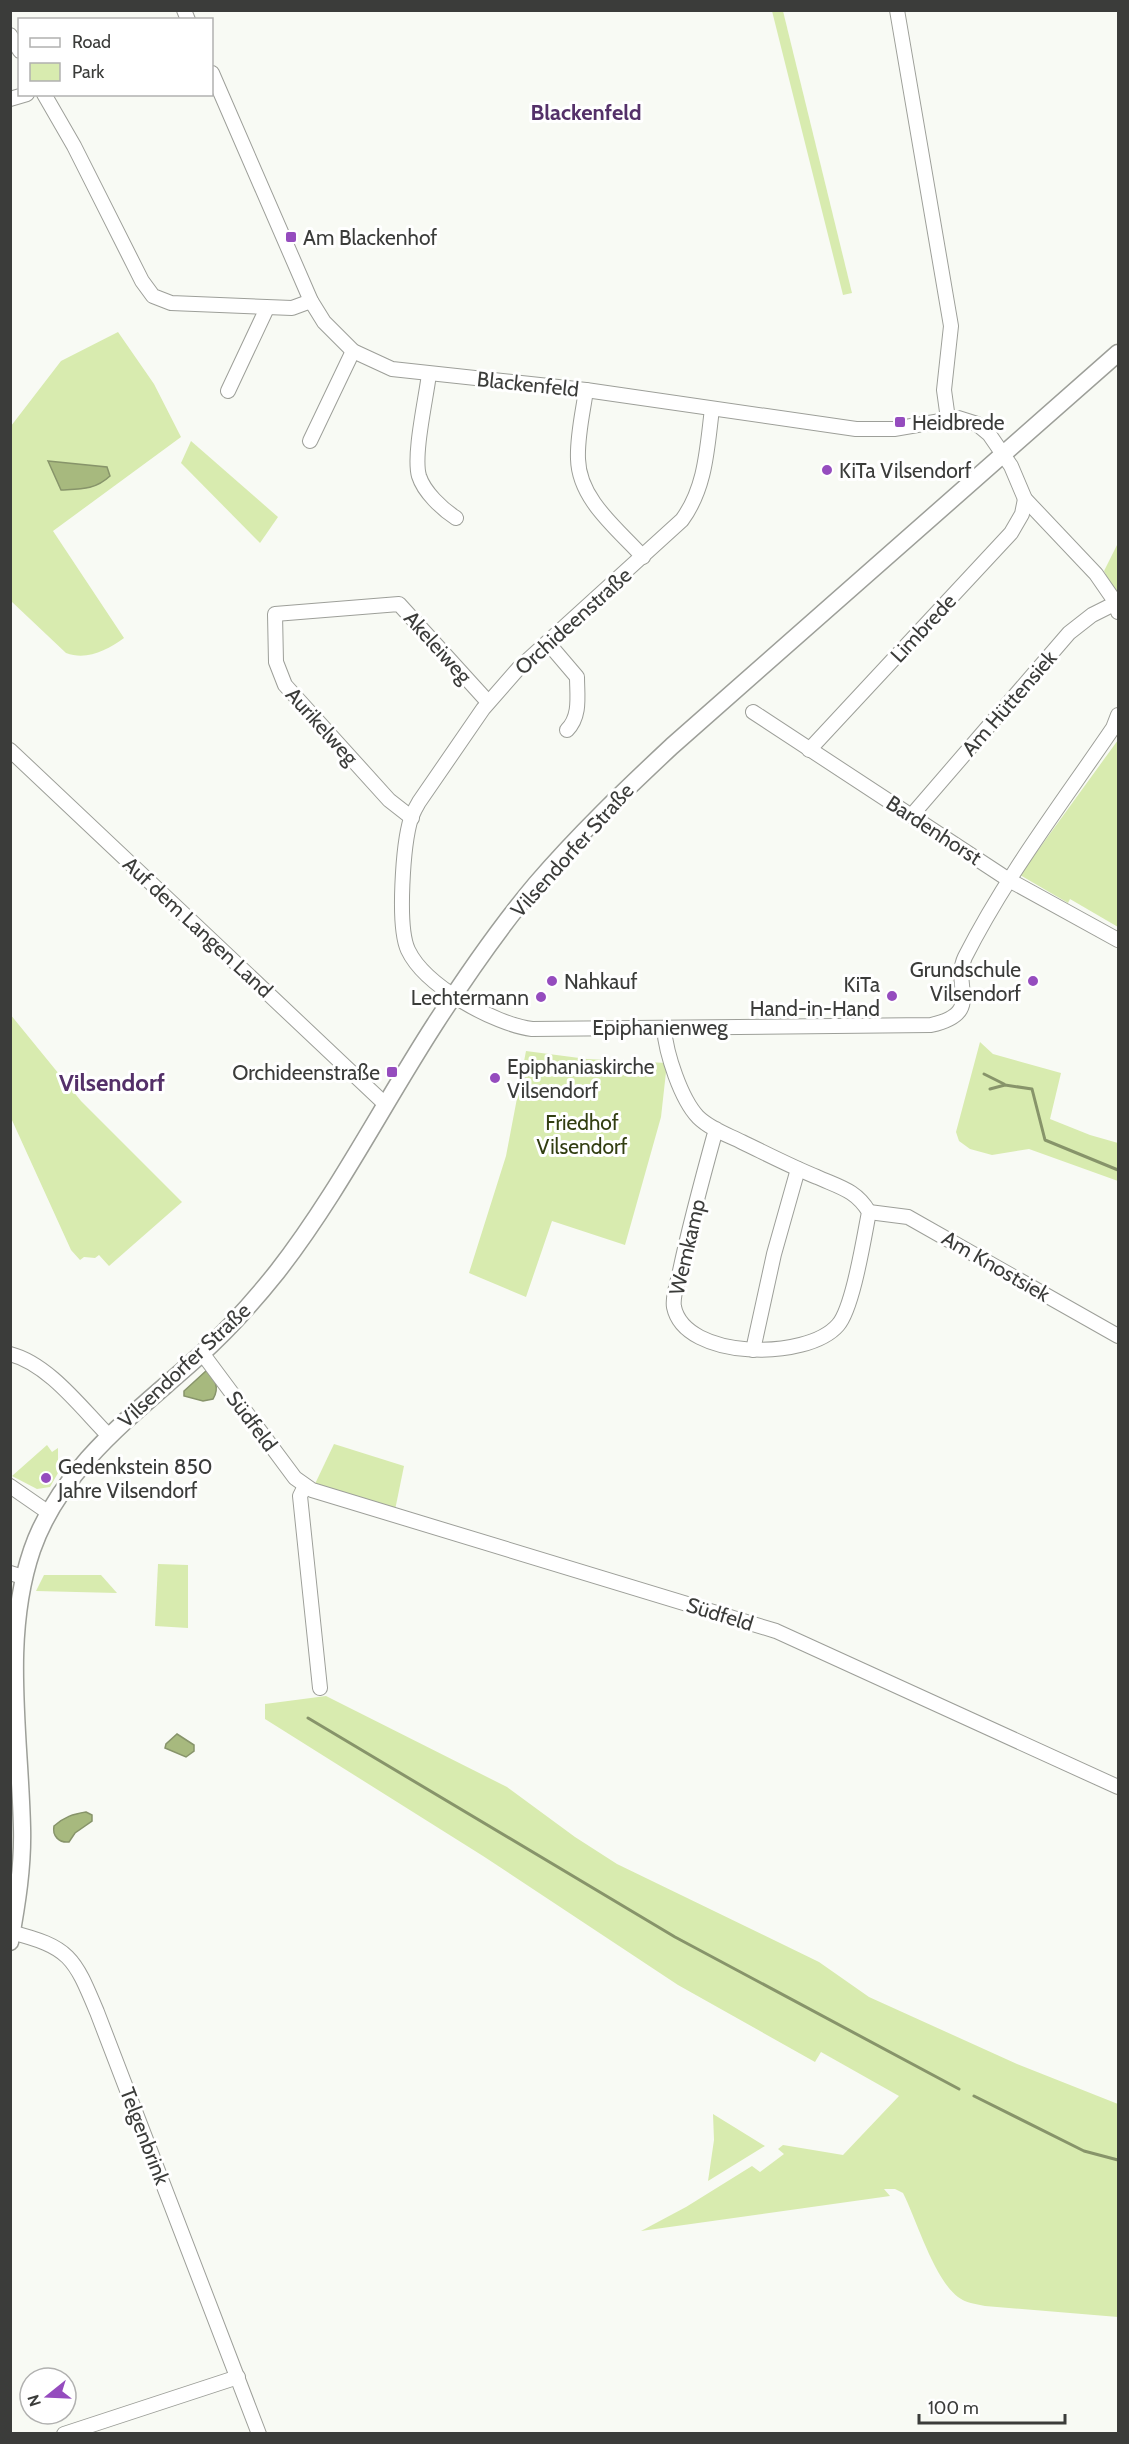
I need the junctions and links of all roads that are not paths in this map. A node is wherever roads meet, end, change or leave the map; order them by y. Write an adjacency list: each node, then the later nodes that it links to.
1 (897, 10): 14 (street)
2 (10, 35): 3 (street)
3 (18, 48)
4 (213, 75): 6 (street, Blackenfeld)
5 (45, 96): 7 (street)
6 (311, 301): 7 (street); 8 (street, Blackenfeld)
7 (267, 308): 12 (street)
8 (353, 351): 10 (street, Blackenfeld); 15 (street)
9 (1119, 353): 16 (main road, Vilsendorfer Straße)
10 (429, 374): 11 (street, Blackenfeld); 18 (street)
11 (586, 390): 13 (street, Blackenfeld); 19 (street, Orchideenstraße)
12 (228, 391)
13 (712, 409): 14 (street, Blackenfeld); 19 (street, Orchideenstraße)
14 (948, 419): 16 (street, Blackenfeld)
15 (310, 441)
16 (1003, 454): 17 (street); 33 (main road, Vilsendorfer Straße)
17 (1025, 499): 20 (street); 28 (street, Limbrede)
18 (456, 518)
19 (643, 557): 22 (street, Orchideenstraße)
20 (1117, 608): 29 (street, Am Hüttensiek)
21 (275, 614): 23 (street, Akeleiweg); 30 (street, Aurikelweg)
22 (548, 643): 23 (street, Orchideenstraße); 26 (street)
23 (488, 702): 30 (street, Orchideenstraße)
24 (753, 712): 28 (street, Bardenhorst)
25 (1119, 715): 31 (street, Epiphanienweg)
26 (567, 730)
27 (10, 750): 35 (street, Auf dem Langen Land)
28 (809, 750): 29 (street, Bardenhorst)
29 (912, 815): 31 (street, Bardenhorst)
30 (412, 818): 33 (street, Orchideenstraße)
31 (1009, 880): 32 (street, Bardenhorst); 34 (street, Epiphanienweg)
32 (1119, 940)
33 (455, 995): 34 (street, Epiphanienweg); 35 (main road, Vilsendorfer Straße)
34 (664, 1028): 36 (street)
35 (385, 1104): 41 (main road, Vilsendorfer Straße)
36 (716, 1129): 37 (street); 40 (street, Wemkamp)
37 (798, 1169): 38 (street); 40 (street)
38 (869, 1212): 39 (street, Am Knostsiek); 40 (street, Wemkamp)
39 (1119, 1336)
40 (753, 1350)
41 (202, 1353): 43 (main road, Vilsendorfer Straße); 45 (street, Südfeld)
42 (10, 1354): 43 (street)
43 (109, 1436): 46 (main road, Vilsendorfer Straße)
44 (10, 1486): 46 (street)
45 (304, 1486): 49 (street); 50 (street, Südfeld)
46 (49, 1513): 47 (main road, Vilsendorfer Straße)
47 (17, 1575): 48 (main road, Vilsendorfer Straße)
48 (14, 1641): 51 (main road, Vilsendorfer Straße)
49 (320, 1688)
50 (1119, 1787)
51 (11, 1935): 52 (street, Telgenbrink)
52 (238, 2377): 53 (street); 54 (street, Telgenbrink)
53 (64, 2433)
54 (259, 2433)

